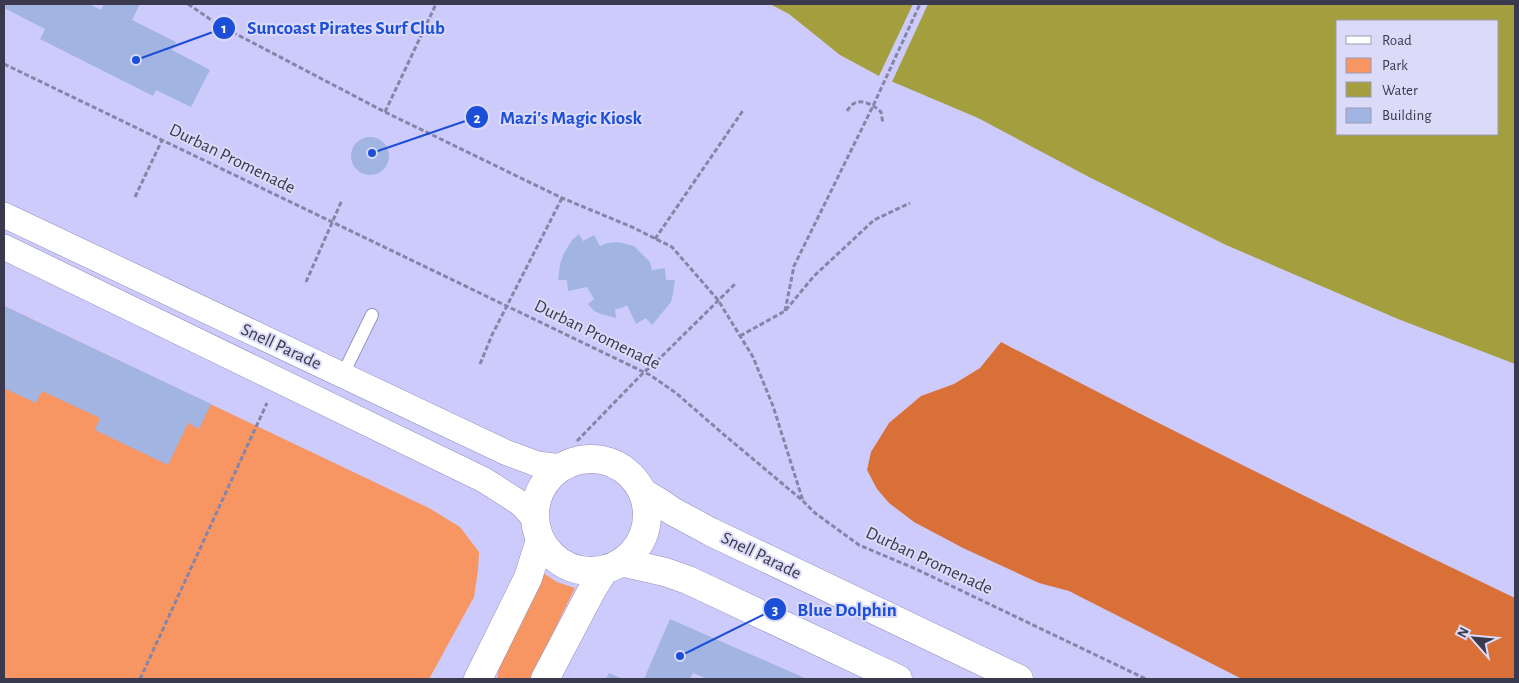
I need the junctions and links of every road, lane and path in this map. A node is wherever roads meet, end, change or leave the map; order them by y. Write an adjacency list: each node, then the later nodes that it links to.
1 (188, 4): 8 (path)
2 (436, 4): 8 (path)
3 (920, 4): 5 (path)
4 (4, 64): 10 (path, Durban Promenade)
5 (873, 106): 7 (path); 9 (path); 23 (path)
6 (744, 109): 17 (path)
7 (847, 111)
8 (385, 112): 12 (path)
9 (883, 124)
10 (162, 140): 11 (path); 16 (path, Durban Promenade)
11 (136, 197)
12 (562, 198): 17 (path); 22 (path)
13 (342, 200): 16 (path)
14 (910, 203): 23 (path)
15 (4, 215): 28 (street, Snell Parade)
16 (333, 222): 19 (path); 22 (path, Durban Promenade)
17 (654, 239): 21 (path)
18 (4, 247): 29 (street, Snell Parade)
19 (306, 282)
20 (736, 283): 21 (path)
21 (718, 300): 25 (path); 27 (path)
22 (506, 306): 26 (path); 27 (path, Durban Promenade)
23 (785, 311): 25 (path)
24 (372, 315): 28 (lane)
25 (740, 336): 33 (path)
26 (480, 364)
27 (644, 372): 30 (path); 33 (path, Durban Promenade)
28 (342, 376): 31 (street, Snell Parade)
29 (278, 380): 34 (street, Snell Parade); 38 (path)
30 (578, 441)
31 (562, 467): 32 (main road); 34 (main road)
32 (642, 492): 35 (main road); 40 (main road, Snell Parade)
33 (803, 501): 41 (path, Durban Promenade)
34 (537, 529): 35 (main road); 37 (main road)
35 (613, 566): 36 (main road); 39 (main road)
36 (882, 676)
37 (481, 677)
38 (140, 679)
39 (545, 679)
40 (1019, 679)
41 (1146, 679)

